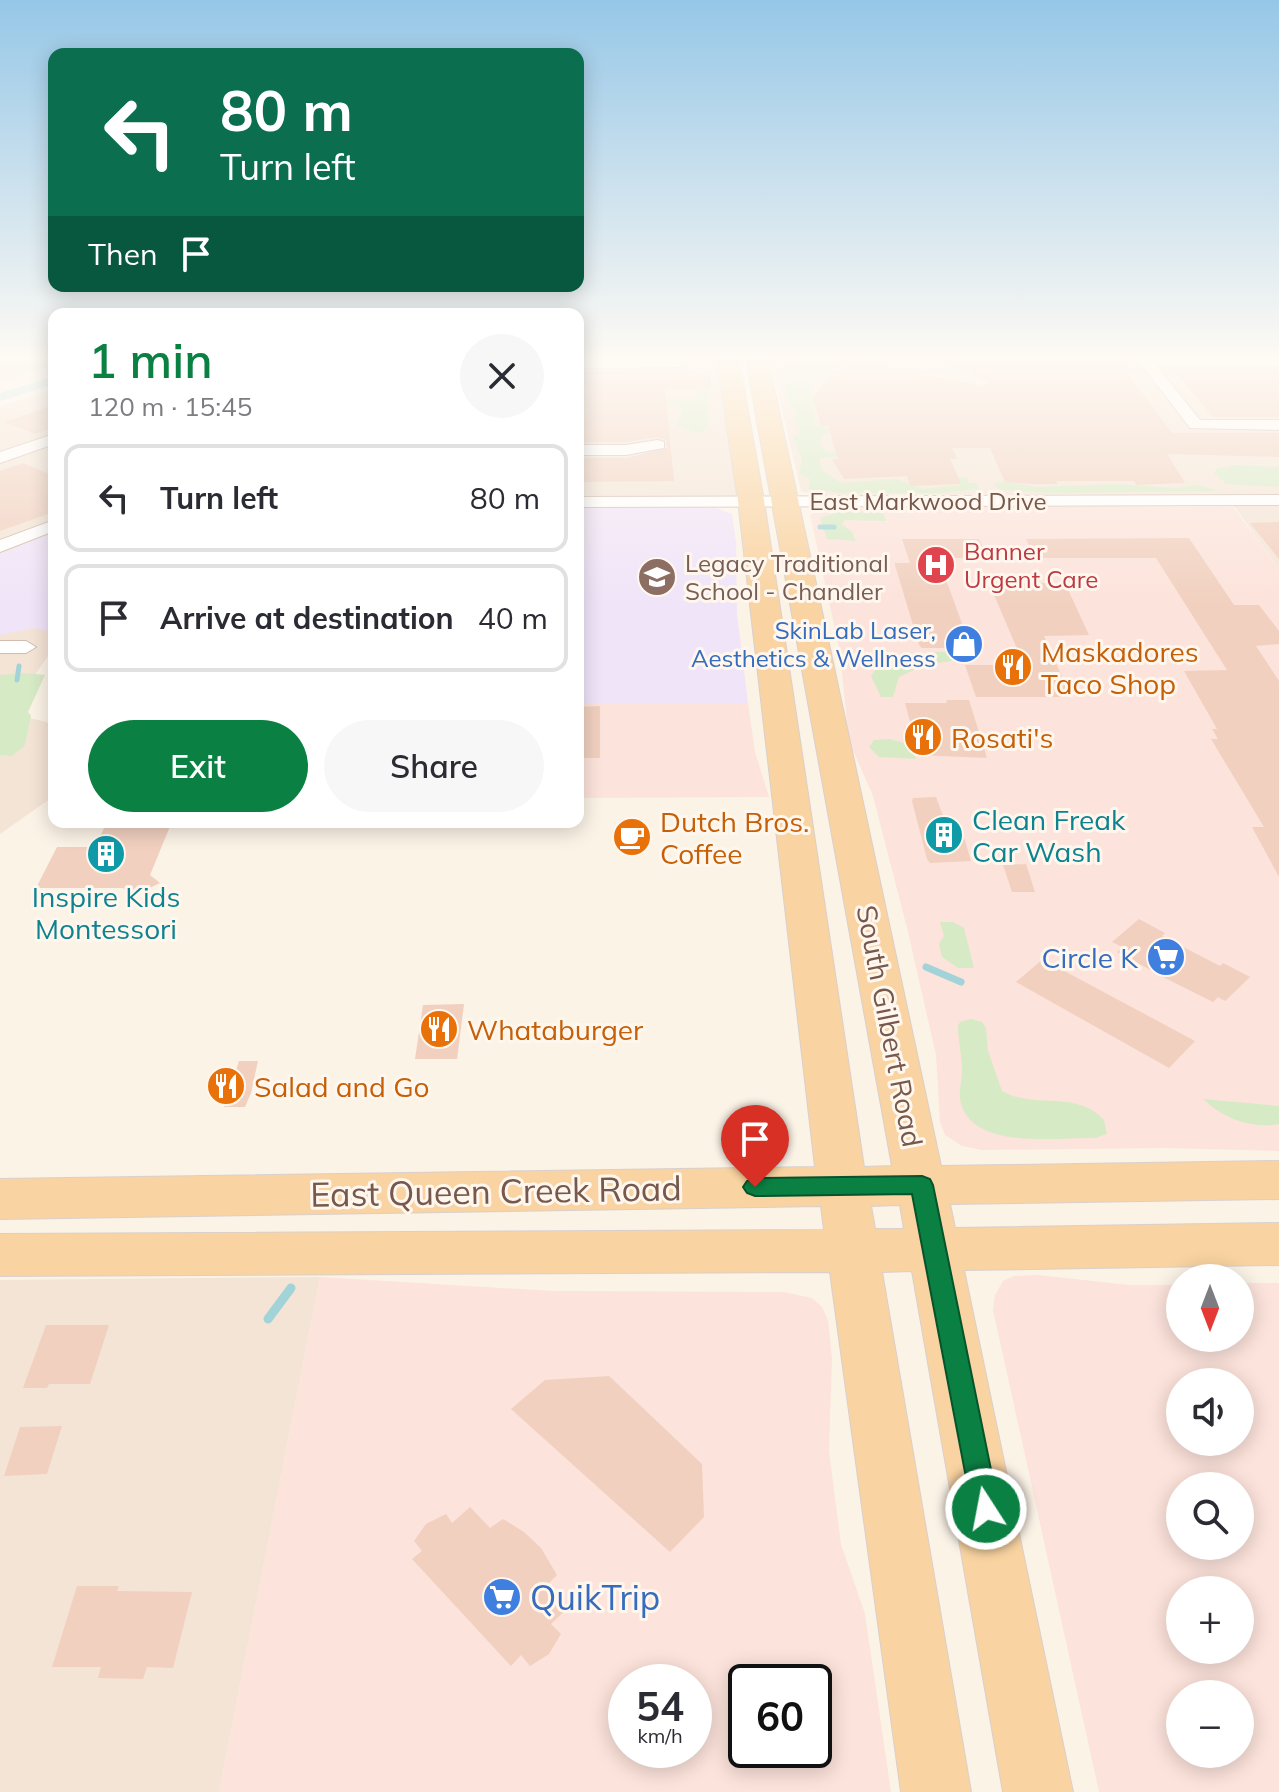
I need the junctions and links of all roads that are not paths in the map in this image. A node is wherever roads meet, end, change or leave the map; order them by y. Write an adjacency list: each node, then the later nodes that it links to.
1 (750, 439): 10 (main road, South Gilbert Road)
2 (762, 439): 10 (main road, South Gilbert Road)
3 (48, 441): 5 (street)
4 (658, 445): 6 (street)
5 (33, 447): 7 (street); 8 (street)
6 (584, 450)
7 (48, 453)
8 (0, 458)
9 (1279, 500): 10 (street, East Markwood Drive)
10 (767, 501): 11 (street, East Markwood Drive); 17 (main road, South Gilbert Road); 18 (main road, South Gilbert Road)
11 (584, 502)
12 (48, 527): 13 (street)
13 (0, 546)
14 (0, 647): 15 (street)
15 (26, 647)
16 (1279, 1180): 17 (main road, East Queen Creek Road)
17 (922, 1185): 18 (main road, East Queen Creek Road); 21 (main road, South Gilbert Road)
18 (842, 1186): 19 (main road, East Queen Creek Road); 22 (main road, South Gilbert Road)
19 (0, 1199)
20 (1279, 1244): 21 (main road, East Queen Creek Road)
21 (935, 1249): 22 (main road, East Queen Creek Road); 25 (main road, South Gilbert Road)
22 (853, 1251): 23 (main road, East Queen Creek Road); 24 (main road, South Gilbert Road)
23 (0, 1255)
24 (936, 1792)
25 (1038, 1792)

